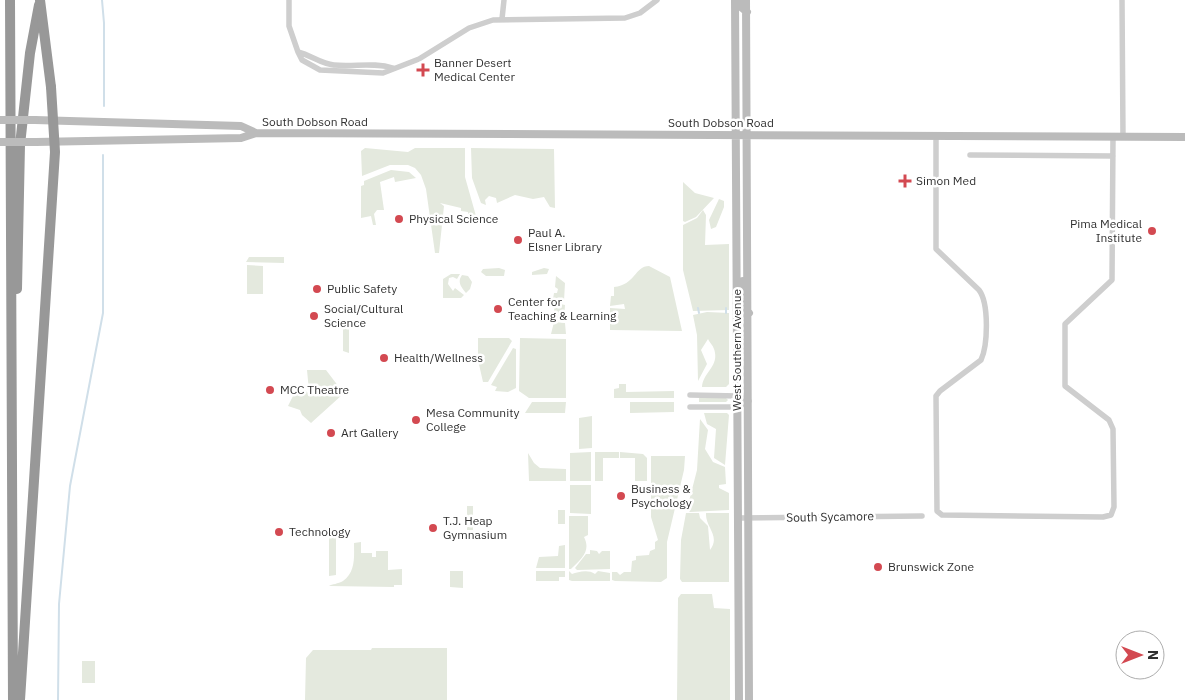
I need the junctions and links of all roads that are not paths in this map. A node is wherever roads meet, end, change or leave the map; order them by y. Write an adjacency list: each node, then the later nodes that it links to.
1 (10, 0): 27 (highway)
2 (40, 0): 13 (highway, bridge); 27 (highway)
3 (289, 0): 11 (street)
4 (504, 0): 11 (street)
5 (658, 0): 11 (street)
6 (735, 0): 15 (main road, West Southern Avenue)
7 (741, 0): 10 (main road)
8 (746, 0): 10 (main road, West Southern Avenue)
9 (1122, 0): 19 (street)
10 (747, 12): 16 (main road, West Southern Avenue)
11 (502, 19)
12 (0, 120): 13 (main road, South Dobson Road, bridge)
13 (54, 120): 14 (main road, South Dobson Road); 22 (highway)
14 (256, 133): 15 (main road, South Dobson Road); 22 (main road, South Dobson Road)
15 (736, 135): 16 (main road, South Dobson Road); 25 (main road, West Southern Avenue)
16 (748, 135): 17 (main road, South Dobson Road); 26 (main road, West Southern Avenue)
17 (936, 136): 18 (main road, South Dobson Road); 24 (street)
18 (1113, 137): 19 (main road, South Dobson Road); 24 (street)
19 (1123, 137): 20 (main road, South Dobson Road)
20 (1185, 137)
21 (0, 142): 22 (main road, South Dobson Road, bridge)
22 (55, 142): 37 (highway)
23 (970, 155): 24 (street)
24 (1113, 156)
25 (737, 259): 26 (main road); 29 (main road, West Southern Avenue)
26 (749, 313): 30 (main road, West Southern Avenue)
27 (12, 350): 36 (highway)
28 (690, 395): 29 (street)
29 (738, 396): 30 (street); 31 (main road, West Southern Avenue)
30 (749, 401): 31 (street); 35 (main road, West Southern Avenue)
31 (738, 406): 32 (street); 34 (main road, West Southern Avenue)
32 (690, 407)
33 (922, 516): 35 (street, South Sycamore)
34 (738, 518): 35 (street, South Sycamore); 38 (main road, West Southern Avenue)
35 (748, 518): 39 (main road, West Southern Avenue)
36 (13, 700)
37 (20, 700)
38 (739, 700)
39 (749, 700)

